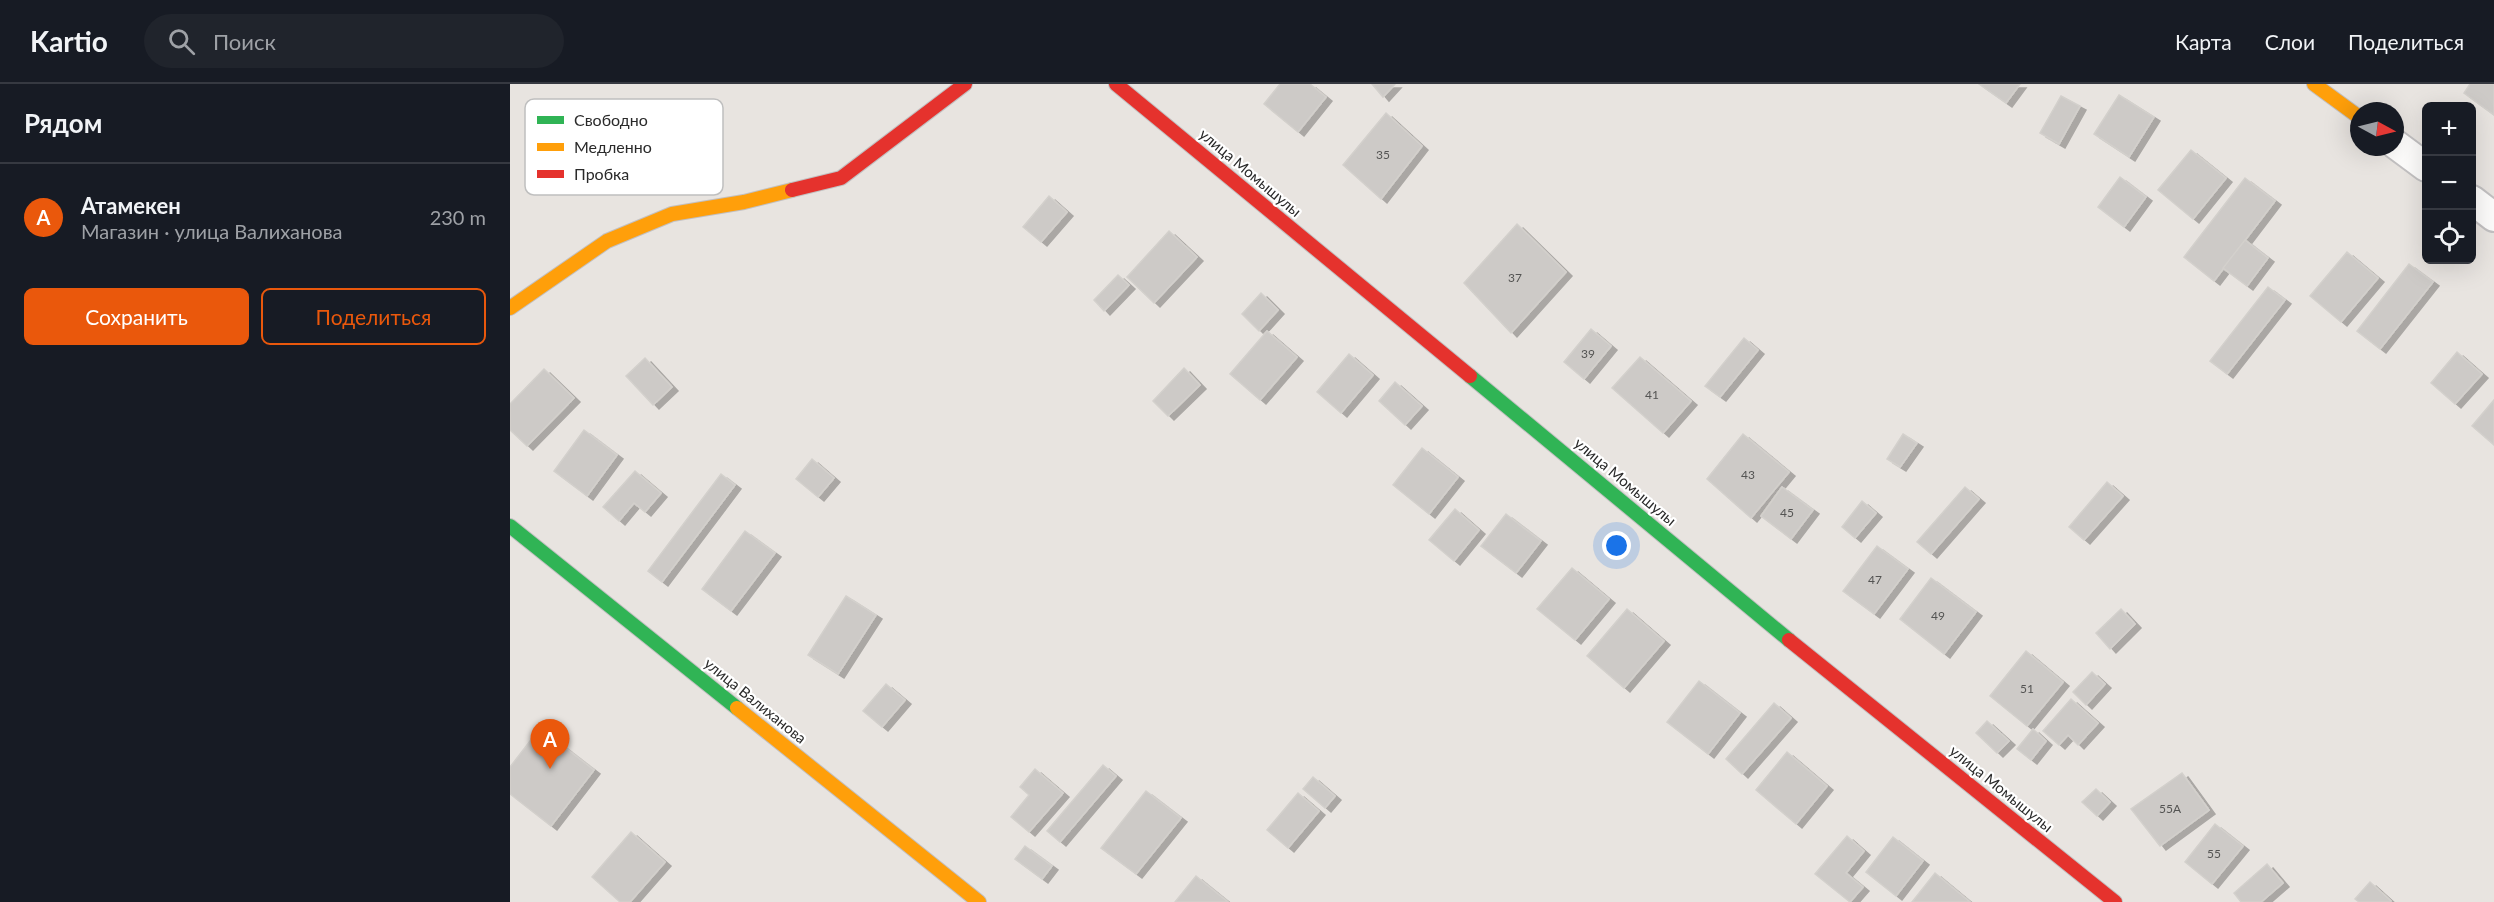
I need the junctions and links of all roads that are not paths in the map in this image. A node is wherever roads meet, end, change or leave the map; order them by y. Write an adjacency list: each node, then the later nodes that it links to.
1 (965, 84): 9 (street)
2 (1116, 84): 12 (street, улица Момышулы)
3 (2314, 84): 4 (street)
4 (2350, 110)
5 (2404, 150): 6 (street)
6 (2422, 163)
7 (2476, 203): 8 (street)
8 (2494, 217)
9 (510, 308)
10 (510, 526): 11 (street, улица Валиханова)
11 (979, 902)
12 (2115, 902)

